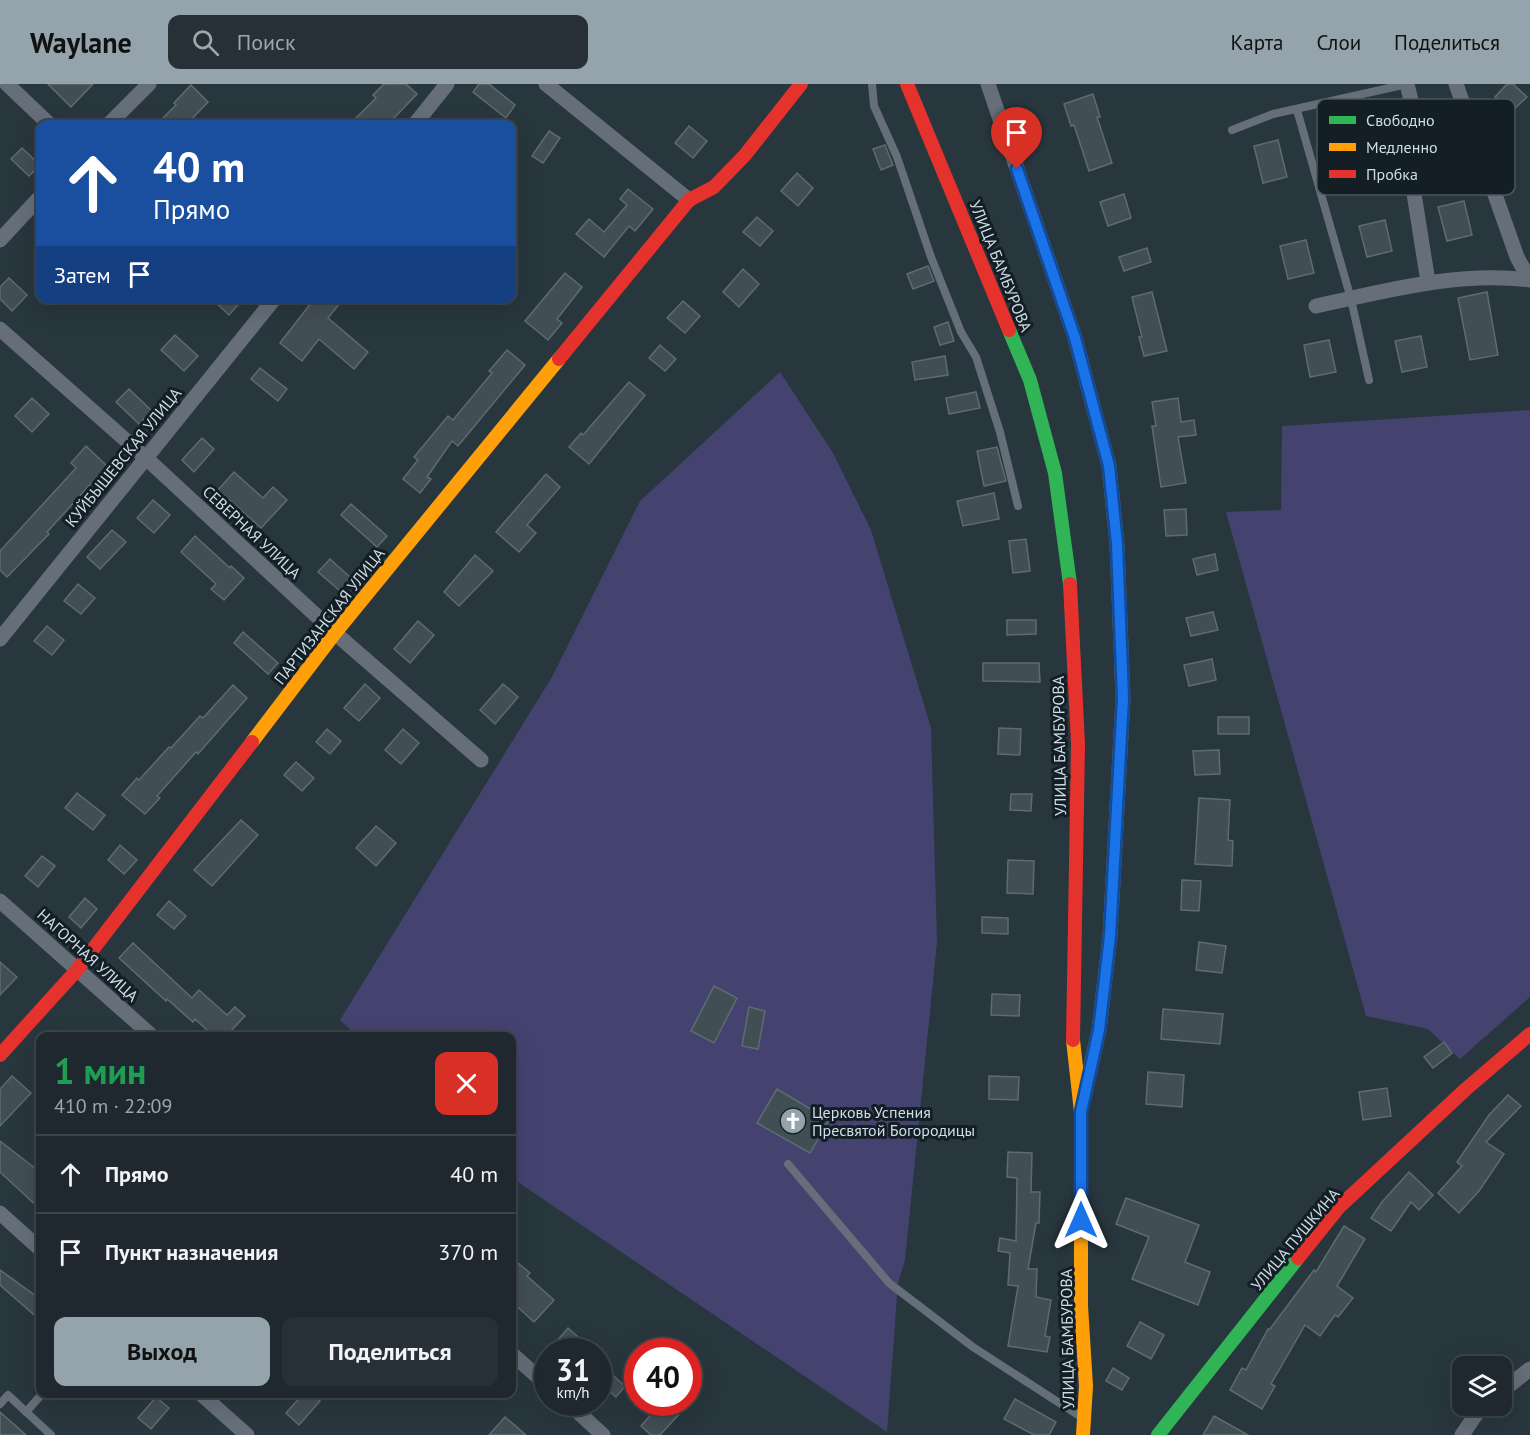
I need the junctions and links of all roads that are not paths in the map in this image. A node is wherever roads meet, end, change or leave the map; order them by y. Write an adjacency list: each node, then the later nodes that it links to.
1 (7, 84): 14 (street)
2 (149, 84): 15 (street)
3 (447, 84): 16 (street)
4 (546, 84): 22 (street)
5 (801, 84): 22 (street)
6 (872, 84): 33 (lane)
7 (907, 84): 42 (street, УЛИЦА БАМБУРОВА)
8 (988, 84): 42 (street)
9 (1407, 84): 10 (lane); 11 (street)
10 (1344, 99)
11 (1411, 99)
12 (1317, 105): 13 (lane)
13 (1297, 110): 17 (lane); 18 (lane)
14 (45, 120)
15 (114, 120)
16 (418, 120)
17 (1232, 130)
18 (1317, 180)
19 (1321, 195): 27 (lane)
20 (1414, 195): 26 (street)
21 (1496, 195): 25 (street)
22 (689, 200): 34 (street, ПАРТИЗАНСКАЯ УЛИЦА)
23 (36, 201): 24 (street)
24 (0, 240)
25 (1530, 279): 26 (street)
26 (1428, 282): 27 (street)
27 (1351, 299): 29 (street); 31 (lane)
28 (270, 303): 32 (street, КУЙБЫШЕВСКАЯ УЛИЦА)
29 (1316, 306)
30 (0, 329): 32 (street, СЕВЕРНАЯ УЛИЦА)
31 (1369, 380)
32 (146, 458): 34 (street, СЕВЕРНАЯ УЛИЦА); 35 (street, КУЙБЫШЕВСКАЯ УЛИЦА)
33 (1018, 506)
34 (335, 633): 36 (street, СЕВЕРНАЯ УЛИЦА); 38 (street, ПАРТИЗАНСКАЯ УЛИЦА)
35 (0, 639)
36 (481, 760)
37 (0, 901): 38 (street, НАГОРНАЯ УЛИЦА)
38 (77, 970): 39 (street, НАГОРНАЯ УЛИЦА); 41 (street, ПАРТИЗАНСКАЯ УЛИЦА)
39 (147, 1032)
40 (1530, 1034): 61 (street, УЛИЦА ПУШКИНА)
41 (0, 1055)
42 (1081, 1112): 56 (street, УЛИЦА БАМБУРОВА)
43 (788, 1164): 56 (lane)
44 (0, 1213): 45 (street)
45 (36, 1245)
46 (516, 1358): 48 (street)
47 (1530, 1369): 49 (street)
48 (534, 1374)
49 (1512, 1383)
50 (38, 1398): 53 (lane)
51 (205, 1398): 58 (street)
52 (0, 1404): 53 (lane)
53 (26, 1412): 57 (lane)
54 (582, 1416): 59 (street)
55 (1475, 1416): 62 (street)
56 (1085, 1419): 60 (street, УЛИЦА БАМБУРОВА)
57 (51, 1435)
58 (247, 1435)
59 (603, 1435)
60 (1083, 1435)
61 (1158, 1435)
62 (1462, 1435)

